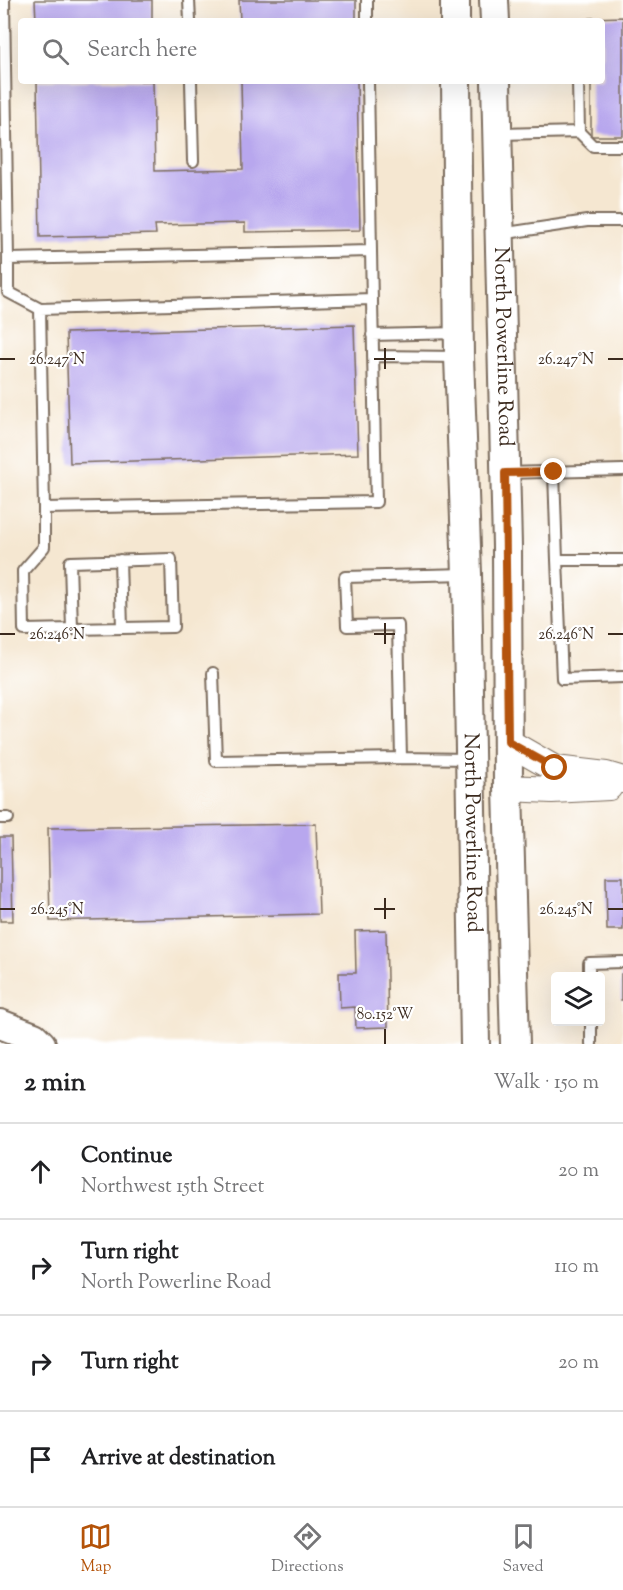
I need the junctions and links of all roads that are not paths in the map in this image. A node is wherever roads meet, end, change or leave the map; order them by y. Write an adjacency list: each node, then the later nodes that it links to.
1 (4, 0): 22 (lane)
2 (189, 0): 6 (lane)
3 (367, 0): 7 (lane)
4 (454, 0): 8 (main road)
5 (494, 0): 9 (main road)
6 (190, 18)
7 (368, 18)
8 (455, 18)
9 (495, 18)
10 (191, 84): 18 (lane)
11 (368, 84): 21 (lane)
12 (456, 84): 26 (main road, North Powerline Road)
13 (496, 84): 16 (main road, North Powerline Road)
14 (578, 84): 15 (lane)
15 (579, 132): 16 (lane); 17 (lane)
16 (497, 134): 20 (main road, North Powerline Road)
17 (623, 146)
18 (193, 161)
19 (623, 221): 20 (lane)
20 (500, 234): 30 (main road, North Powerline Road)
21 (371, 251): 22 (lane); 23 (lane)
22 (8, 259): 24 (lane)
23 (372, 299): 24 (lane); 25 (lane)
24 (40, 309): 31 (lane)
25 (372, 335): 26 (lane); 27 (lane)
26 (459, 345): 27 (lane); 35 (main road, North Powerline Road)
27 (373, 356): 31 (lane)
28 (623, 470): 29 (lane)
29 (554, 472): 30 (lane); 33 (lane)
30 (505, 473): 41 (main road, North Powerline Road)
31 (44, 508): 37 (lane)
32 (120, 560): 36 (lane); 36 (lane); 37 (lane)
33 (557, 560): 34 (lane); 39 (lane)
34 (623, 560)
35 (467, 574): 40 (main road, North Powerline Road); 42 (lane)
36 (122, 628): 37 (lane)
37 (72, 629)
38 (213, 673): 42 (lane)
39 (623, 677)
40 (469, 694): 43 (main road, North Powerline Road); 46 (main road)
41 (508, 742): 44 (street); 46 (main road, North Powerline Road)
42 (401, 758): 43 (lane)
43 (470, 759): 47 (main road, North Powerline Road)
44 (623, 780)
45 (623, 786): 46 (street)
46 (508, 788): 48 (main road, North Powerline Road)
47 (471, 798): 48 (main road); 54 (main road, North Powerline Road)
48 (510, 856): 55 (main road, North Powerline Road)
49 (623, 962): 50 (lane)
50 (590, 972)
51 (0, 1024): 53 (main road)
52 (591, 1026): 56 (lane)
53 (41, 1044)
54 (475, 1044)
55 (515, 1044)
56 (591, 1044)

